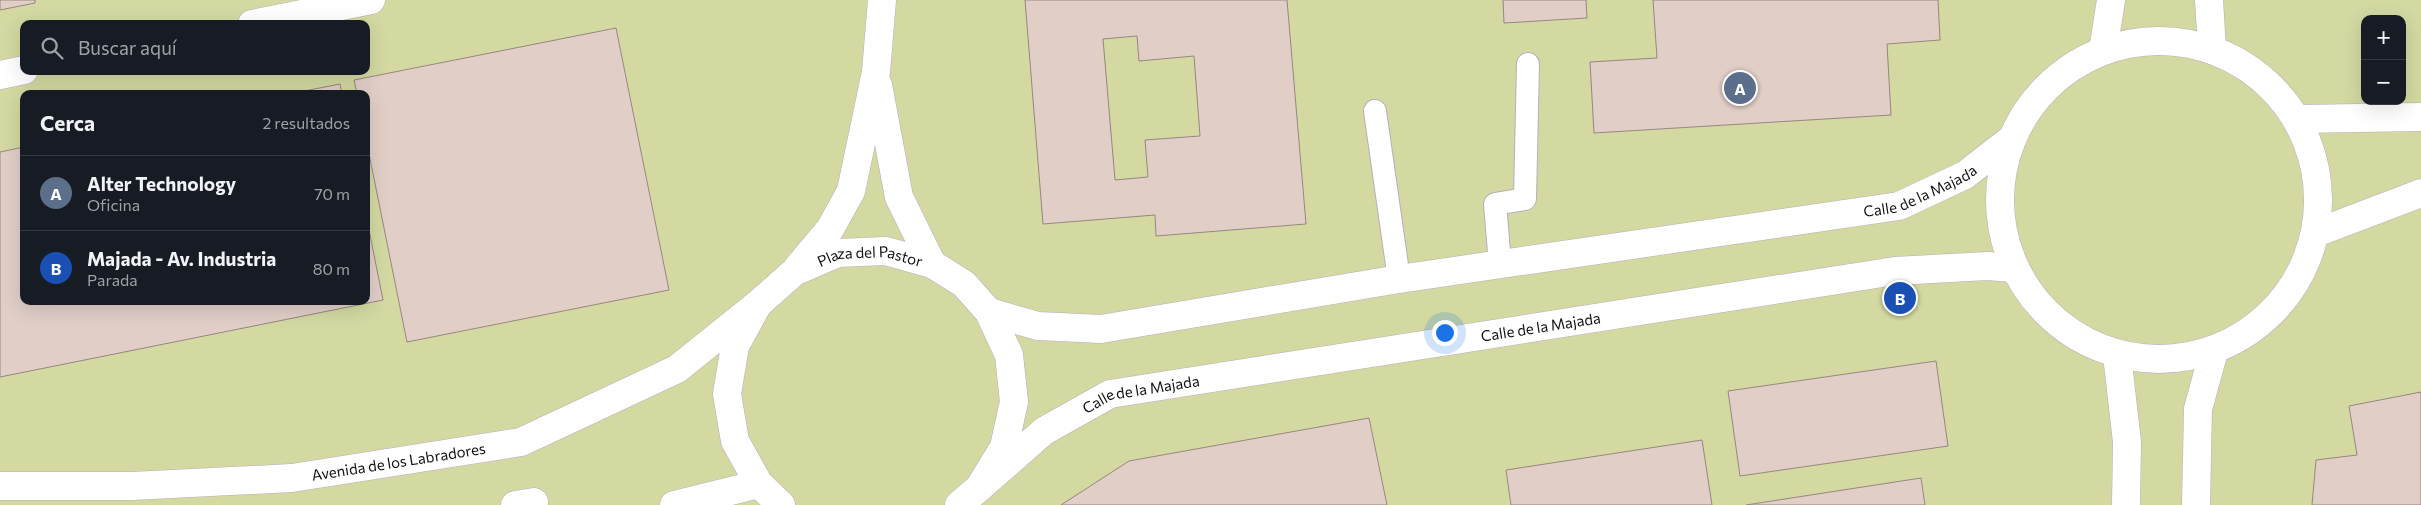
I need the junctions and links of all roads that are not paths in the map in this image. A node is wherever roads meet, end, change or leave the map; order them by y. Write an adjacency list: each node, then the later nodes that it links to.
1 (371, 0): 5 (street)
2 (882, 0): 11 (street)
3 (2111, 0): 8 (street)
4 (2209, 0): 7 (street)
5 (290, 8): 6 (street)
6 (262, 20)
7 (2212, 49): 8 (street); 15 (street)
8 (2103, 51): 16 (street)
9 (1528, 64): 20 (lane)
10 (20, 71): 12 (street)
11 (876, 72): 19 (street); 22 (street)
12 (0, 75)
13 (1375, 111): 23 (lane)
14 (2421, 117): 15 (street)
15 (2297, 119): 18 (street)
16 (2010, 140): 20 (street, Calle de la Majada); 21 (street)
17 (2421, 193): 18 (street)
18 (2316, 233): 26 (street)
19 (932, 264): 22 (street, Plaza del Pastor); 25 (street, Plaza del Pastor)
20 (1500, 264): 23 (street, Calle de la Majada)
21 (2014, 268): 27 (street); 30 (street, Calle de la Majada)
22 (794, 272): 24 (street, Plaza del Pastor)
23 (1399, 279): 25 (street, Calle de la Majada)
24 (758, 304): 28 (street, Plaza del Pastor); 29 (street, Avenida de los Labradores)
25 (989, 312): 30 (street, Plaza del Pastor)
26 (2214, 351): 27 (street); 34 (street)
27 (2118, 354): 33 (street)
28 (759, 484): 31 (street); 32 (street, Plaza del Pastor)
29 (0, 486)
30 (969, 497)
31 (674, 505)
32 (781, 505)
33 (2126, 505)
34 (2196, 505)

